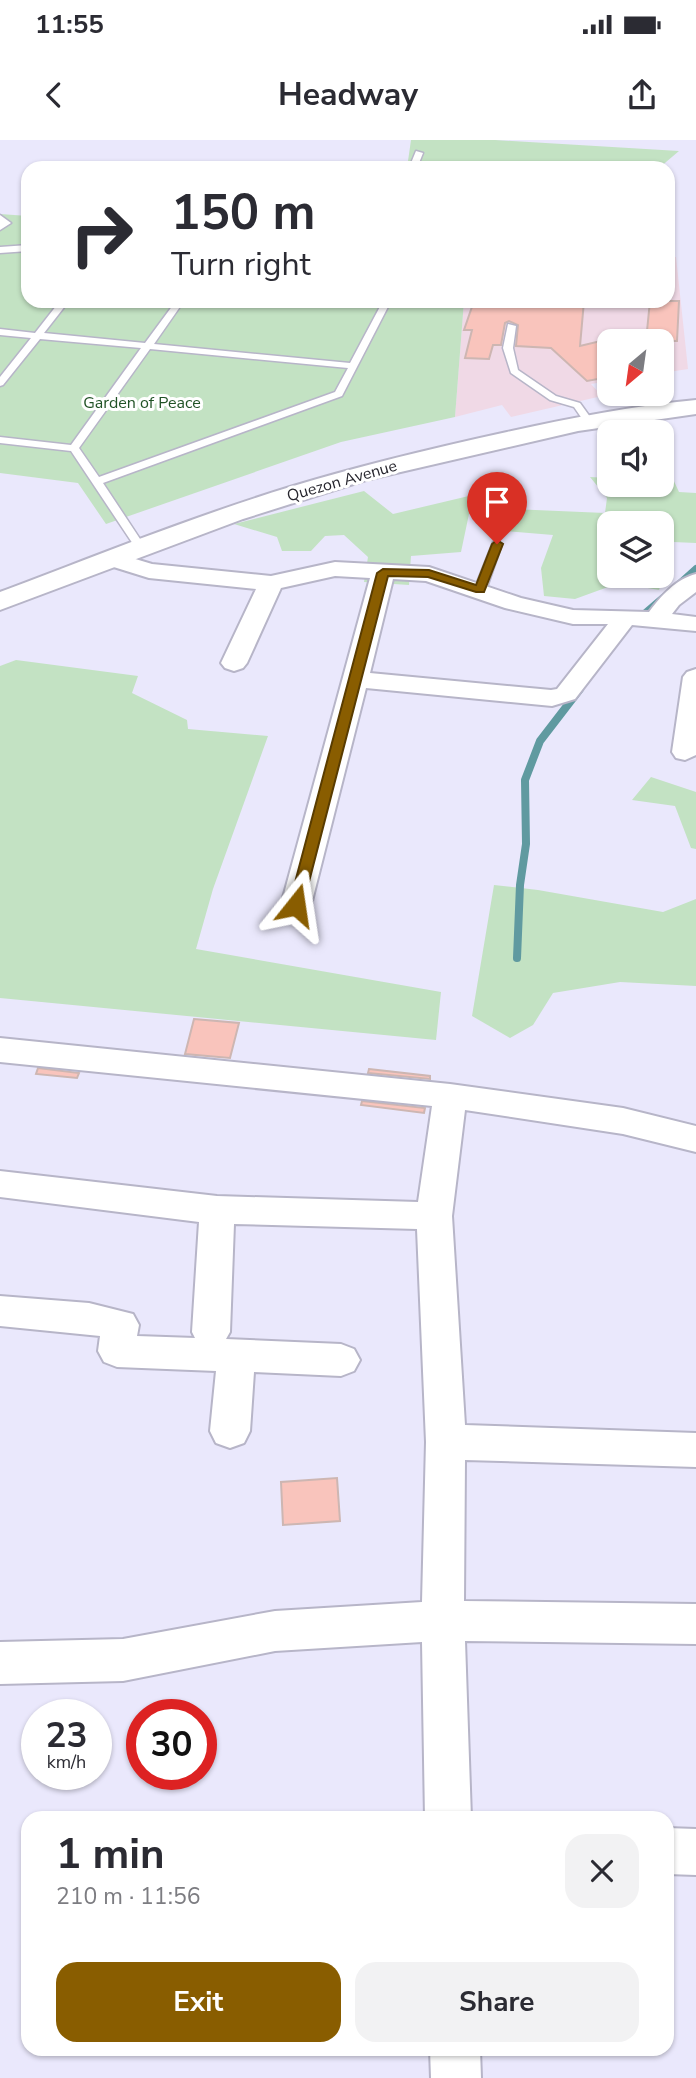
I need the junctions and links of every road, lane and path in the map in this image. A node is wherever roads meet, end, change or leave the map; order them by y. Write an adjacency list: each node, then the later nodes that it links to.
1 (419, 153): 2 (lane)
2 (416, 161)
3 (0, 217): 4 (lane)
4 (0, 228)
5 (21, 248): 6 (lane)
6 (0, 250)
7 (59, 308): 12 (lane)
8 (175, 308): 13 (lane)
9 (383, 308): 14 (lane)
10 (512, 326): 17 (lane)
11 (0, 332): 12 (lane)
12 (37, 336): 13 (lane); 15 (lane)
13 (147, 346): 14 (lane); 19 (lane)
14 (354, 366): 20 (lane)
15 (0, 383)
16 (696, 407): 17 (main road, Quezon Avenue)
17 (588, 421): 22 (main road, Quezon Avenue)
18 (0, 440): 19 (lane)
19 (74, 448): 20 (lane)
20 (96, 482): 22 (lane)
21 (497, 544): 27 (lane)
22 (141, 548): 23 (main road, Quezon Avenue)
23 (112, 559): 26 (street); 28 (main road, Quezon Avenue)
24 (383, 573): 26 (street); 27 (street); 34 (street)
25 (696, 581): 30 (street)
26 (271, 583): 32 (street)
27 (480, 590): 29 (street)
28 (0, 602)
29 (626, 617): 30 (street); 34 (street)
30 (656, 620): 31 (street)
31 (696, 624)
32 (234, 663)
33 (696, 677): 35 (street)
34 (355, 679): 36 (street)
35 (685, 752)
36 (296, 905)
37 (0, 1050): 38 (street)
38 (450, 1096): 39 (street); 42 (street)
39 (695, 1136)
40 (0, 1184): 41 (street)
41 (217, 1210): 42 (street); 44 (street)
42 (434, 1216): 47 (street)
43 (0, 1311): 44 (street)
44 (224, 1344): 45 (street); 46 (street)
45 (341, 1360)
46 (230, 1431)
47 (446, 1442): 48 (street); 49 (street)
48 (696, 1450)
49 (443, 1621): 50 (street); 51 (street); 52 (street)
50 (696, 1624)
51 (0, 1662)
52 (448, 1811)
53 (674, 1851): 54 (street)
54 (696, 1853)
55 (455, 2056): 56 (street)
56 (456, 2078)

